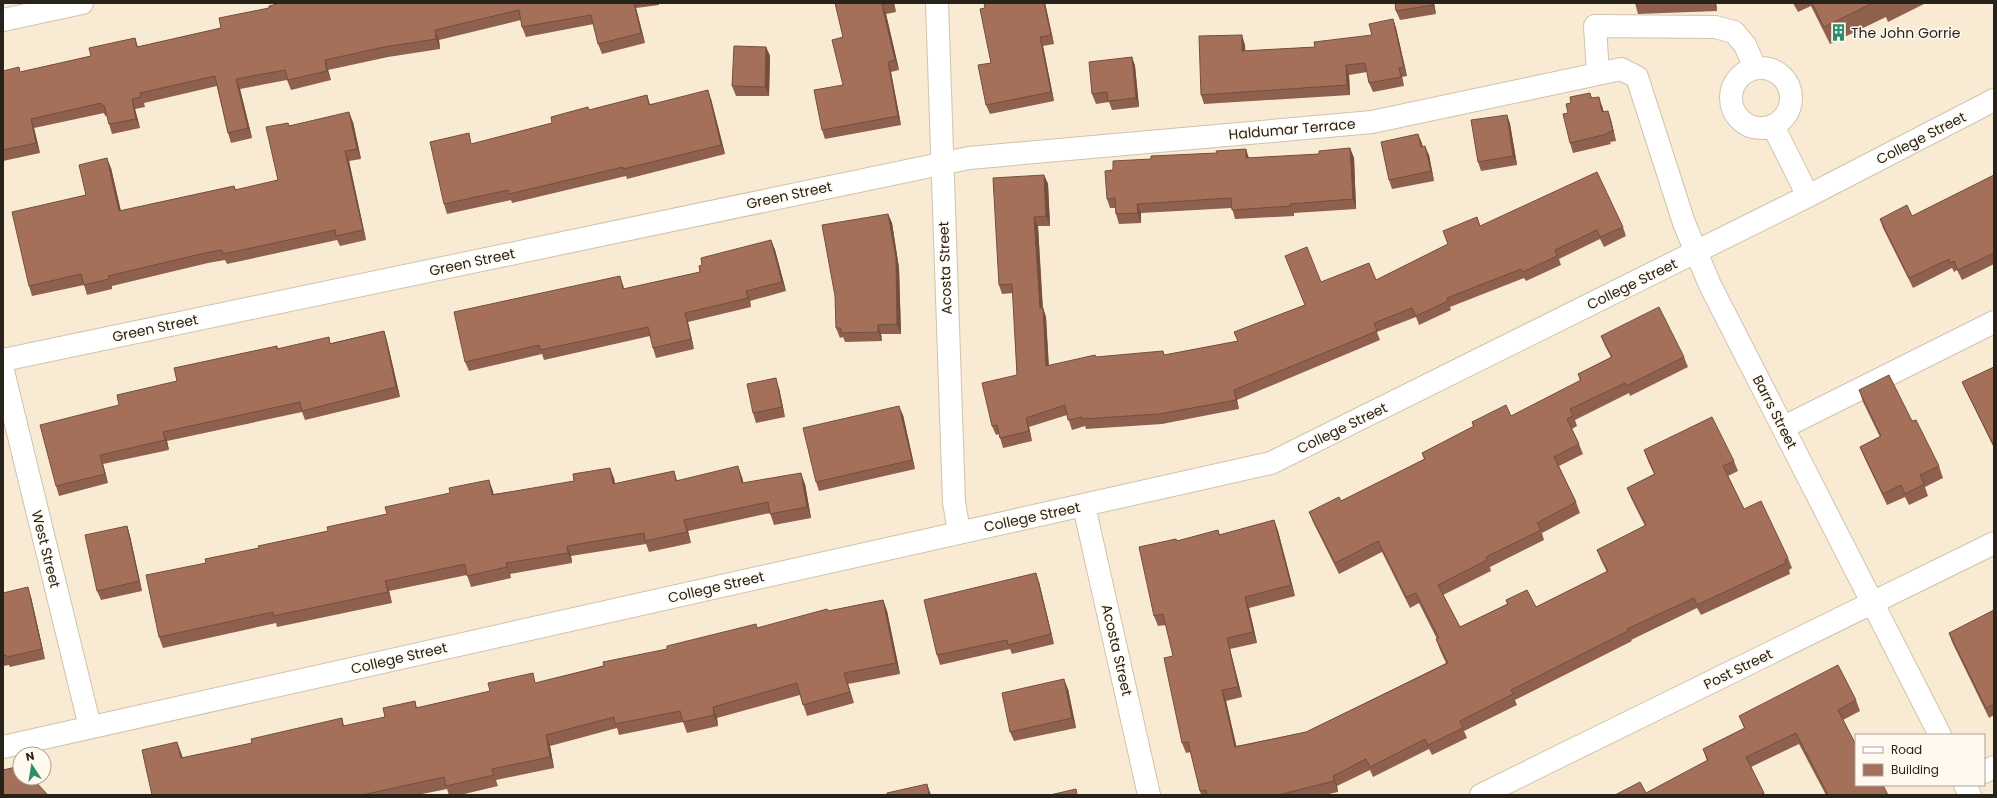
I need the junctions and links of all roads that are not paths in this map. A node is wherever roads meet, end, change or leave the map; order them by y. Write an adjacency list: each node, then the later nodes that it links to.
1 (82, 3): 3 (street)
2 (937, 3): 9 (street, Acosta Street)
3 (3, 20)
4 (1755, 68): 5 (street); 8 (street); 8 (street)
5 (1598, 74): 6 (street, Haldumar Terrace); 9 (street, Haldumar Terrace)
6 (1637, 77): 11 (street, Barrs Street)
7 (1994, 100): 10 (street, College Street)
8 (1773, 126): 10 (street)
9 (941, 164): 13 (street, Green Street); 17 (street, Acosta Street)
10 (1808, 196): 11 (street, College Street)
11 (1696, 252): 15 (street, Barrs Street); 16 (street, College Street)
12 (1994, 322): 15 (street)
13 (3, 360)
14 (3, 371): 20 (street, West Street)
15 (1784, 427): 19 (street, Barrs Street)
16 (1084, 506): 17 (street, College Street); 24 (street, Acosta Street)
17 (959, 532): 20 (street, College Street)
18 (1994, 543): 19 (street, Post Street)
19 (1873, 603): 21 (street, Barrs Street); 25 (street, Post Street)
20 (90, 727): 22 (street, College Street)
21 (1939, 734)
22 (3, 747)
23 (1966, 786): 26 (street)
24 (1149, 795)
25 (1481, 795)
26 (1970, 795)

